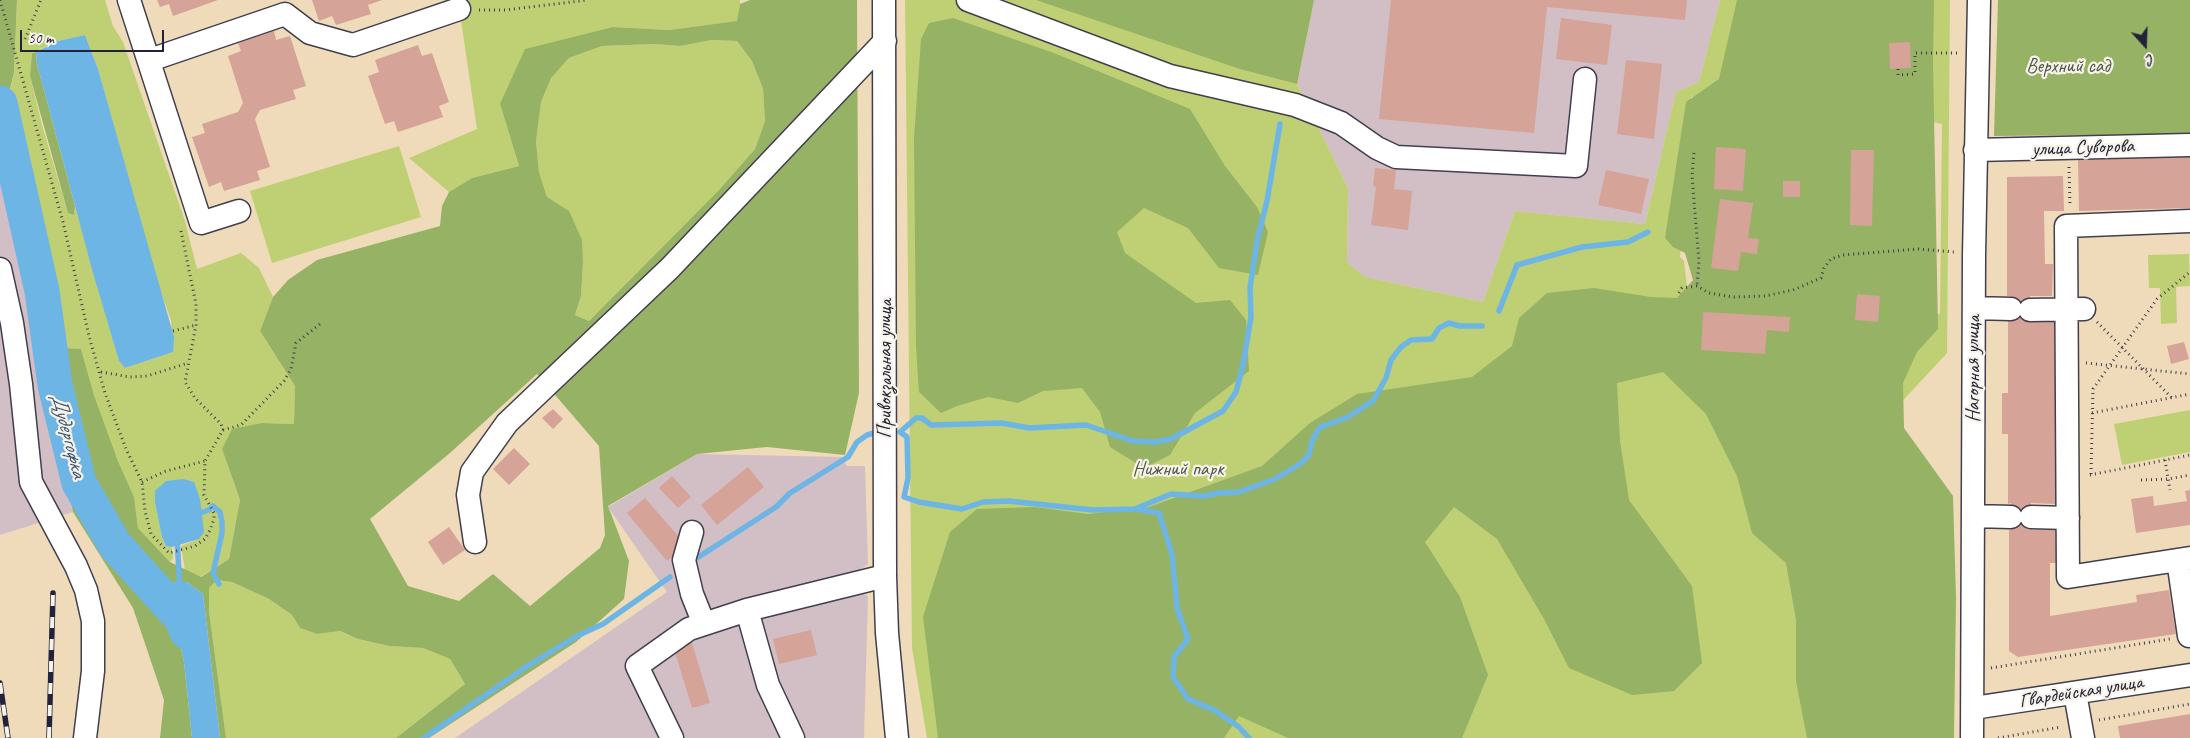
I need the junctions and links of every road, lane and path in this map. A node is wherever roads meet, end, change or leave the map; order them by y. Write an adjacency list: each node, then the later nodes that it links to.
1 (0, 0): 38 (path)
2 (41, 0): 9 (path)
3 (130, 0): 12 (street)
4 (588, 0): 8 (path)
5 (884, 0): 10 (street, Привокзальная улица)
6 (968, 0): 14 (street)
7 (1979, 0): 16 (street, Нагорная улица)
8 (459, 9): 12 (street)
9 (25, 39)
10 (884, 41): 57 (street); 59 (street, Привокзальная улица)
11 (1950, 53): 13 (path)
12 (150, 60): 19 (street)
13 (1898, 69)
14 (1585, 79)
15 (2190, 144): 16 (street, улица Суворова)
16 (1975, 150): 23 (street, Нагорная улица)
17 (1694, 153): 26 (path)
18 (2068, 158): 22 (path)
19 (239, 211)
20 (2190, 221): 22 (street)
21 (180, 225): 31 (path)
22 (2070, 226): 29 (street)
23 (1974, 256): 26 (path); 28 (street, Нагорная улица)
24 (0, 269): 67 (street)
25 (2190, 272): 33 (path)
26 (1697, 286): 27 (path)
27 (1679, 293)
28 (1974, 308): 29 (street); 54 (street, Нагорная улица)
29 (2076, 310): 33 (path); 55 (street)
30 (320, 324): 43 (path)
31 (196, 325): 32 (path); 34 (path)
32 (173, 332)
33 (2122, 348): 36 (path); 37 (path)
34 (188, 362): 38 (path); 43 (path)
35 (2085, 363): 36 (path)
36 (2110, 365): 37 (path); 42 (path)
37 (2143, 369): 39 (path); 41 (path)
38 (101, 372): 52 (path)
39 (2190, 374)
40 (2190, 394): 41 (path)
41 (2172, 398): 42 (path)
42 (2092, 413): 47 (path)
43 (223, 430): 46 (path)
44 (2190, 455): 45 (path)
45 (2165, 460): 47 (path); 50 (path)
46 (205, 461): 52 (path); 52 (path)
47 (2091, 474): 48 (path)
48 (2086, 475)
49 (2190, 475): 50 (path)
50 (2168, 479): 51 (path); 53 (path)
51 (2141, 480)
52 (142, 482)
53 (2170, 490)
54 (1973, 516): 55 (street); 66 (street, Нагорная улица)
55 (2068, 518): 58 (street)
56 (692, 532): 61 (street)
57 (475, 542)
58 (2184, 559): 62 (street)
59 (885, 576): 60 (street); 70 (street, Привокзальная улица)
60 (747, 610): 61 (street); 69 (street)
61 (704, 624): 68 (street)
62 (2189, 636): 63 (path)
63 (2010, 665)
64 (2190, 675): 65 (street, Гвардейская улица)
65 (2075, 694): 66 (street, Гвардейская улица); 72 (street)
66 (1973, 708): 71 (street, Нагорная улица)
67 (85, 738)
68 (672, 738)
69 (793, 738)
70 (897, 738)
71 (1972, 738)
72 (2083, 738)

